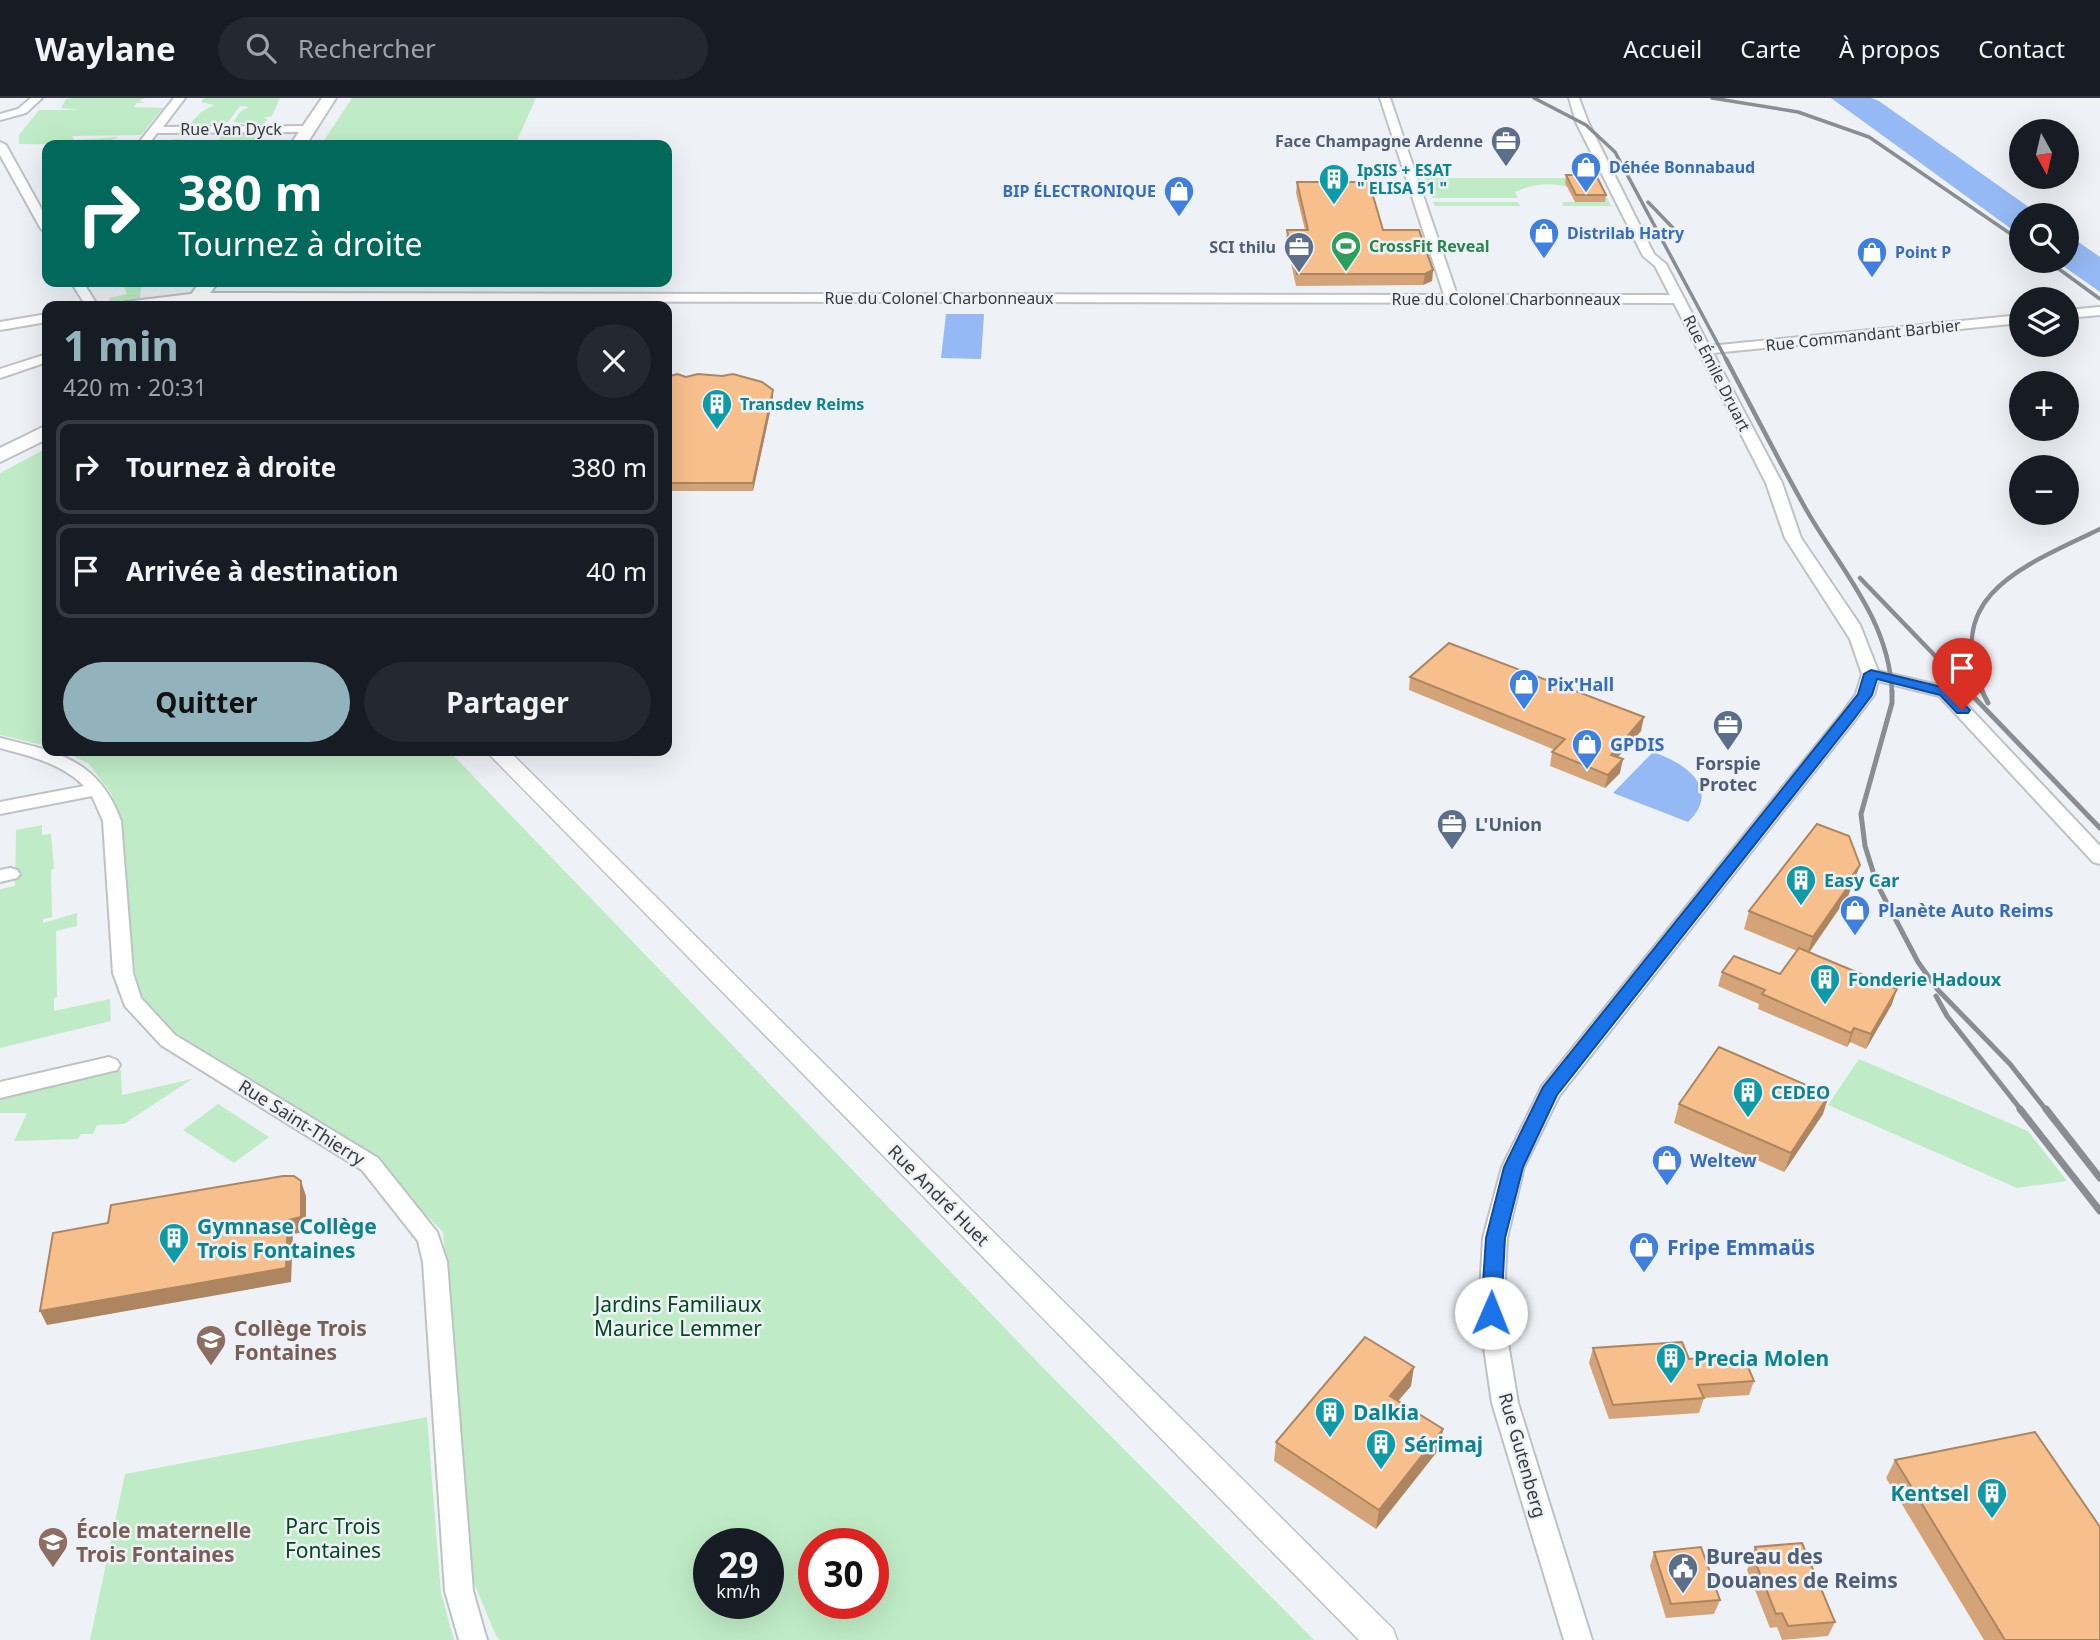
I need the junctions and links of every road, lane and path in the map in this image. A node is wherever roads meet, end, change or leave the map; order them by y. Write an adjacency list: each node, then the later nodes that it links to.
1 (37, 98): 6 (street)
2 (180, 98): 8 (street)
3 (329, 98): 7 (main road)
4 (1385, 98): 15 (street)
5 (1574, 98): 16 (street, Rue Émile Druart)
6 (0, 117)
7 (309, 129): 8 (street, Rue Van Dyck); 10 (main road)
8 (154, 130): 9 (street)
9 (146, 140)
10 (301, 140)
11 (0, 145): 12 (street)
12 (29, 195): 13 (street); 14 (street)
13 (42, 195)
14 (42, 220)
15 (1452, 299): 16 (street, Rue du Colonel Charbonneaux); 17 (street, Rue du Colonel Charbonneaux)
16 (1679, 299): 23 (street, Rue Émile Druart)
17 (614, 301)
18 (2100, 311): 19 (street)
19 (2079, 313)
20 (42, 319): 22 (street)
21 (2009, 320): 23 (street, Rue Commandant Barbier)
22 (0, 326)
23 (1704, 350): 28 (street, Rue Émile Druart)
24 (42, 360): 25 (street)
25 (0, 374)
26 (42, 434): 27 (main road)
27 (0, 456)
28 (1871, 674): 35 (street); 40 (street, Rue Gutenberg)
29 (2, 745): 30 (street, Rue Saint-Thierry)
30 (42, 756)
31 (43, 756): 33 (street, Rue Saint-Thierry)
32 (502, 756): 39 (street, Rue André Huet)
33 (97, 789): 34 (street); 38 (street, Rue Saint-Thierry)
34 (0, 808)
35 (2100, 858)
36 (109, 1065): 37 (street)
37 (0, 1090)
38 (473, 1640)
39 (1381, 1640)
40 (1578, 1640)

